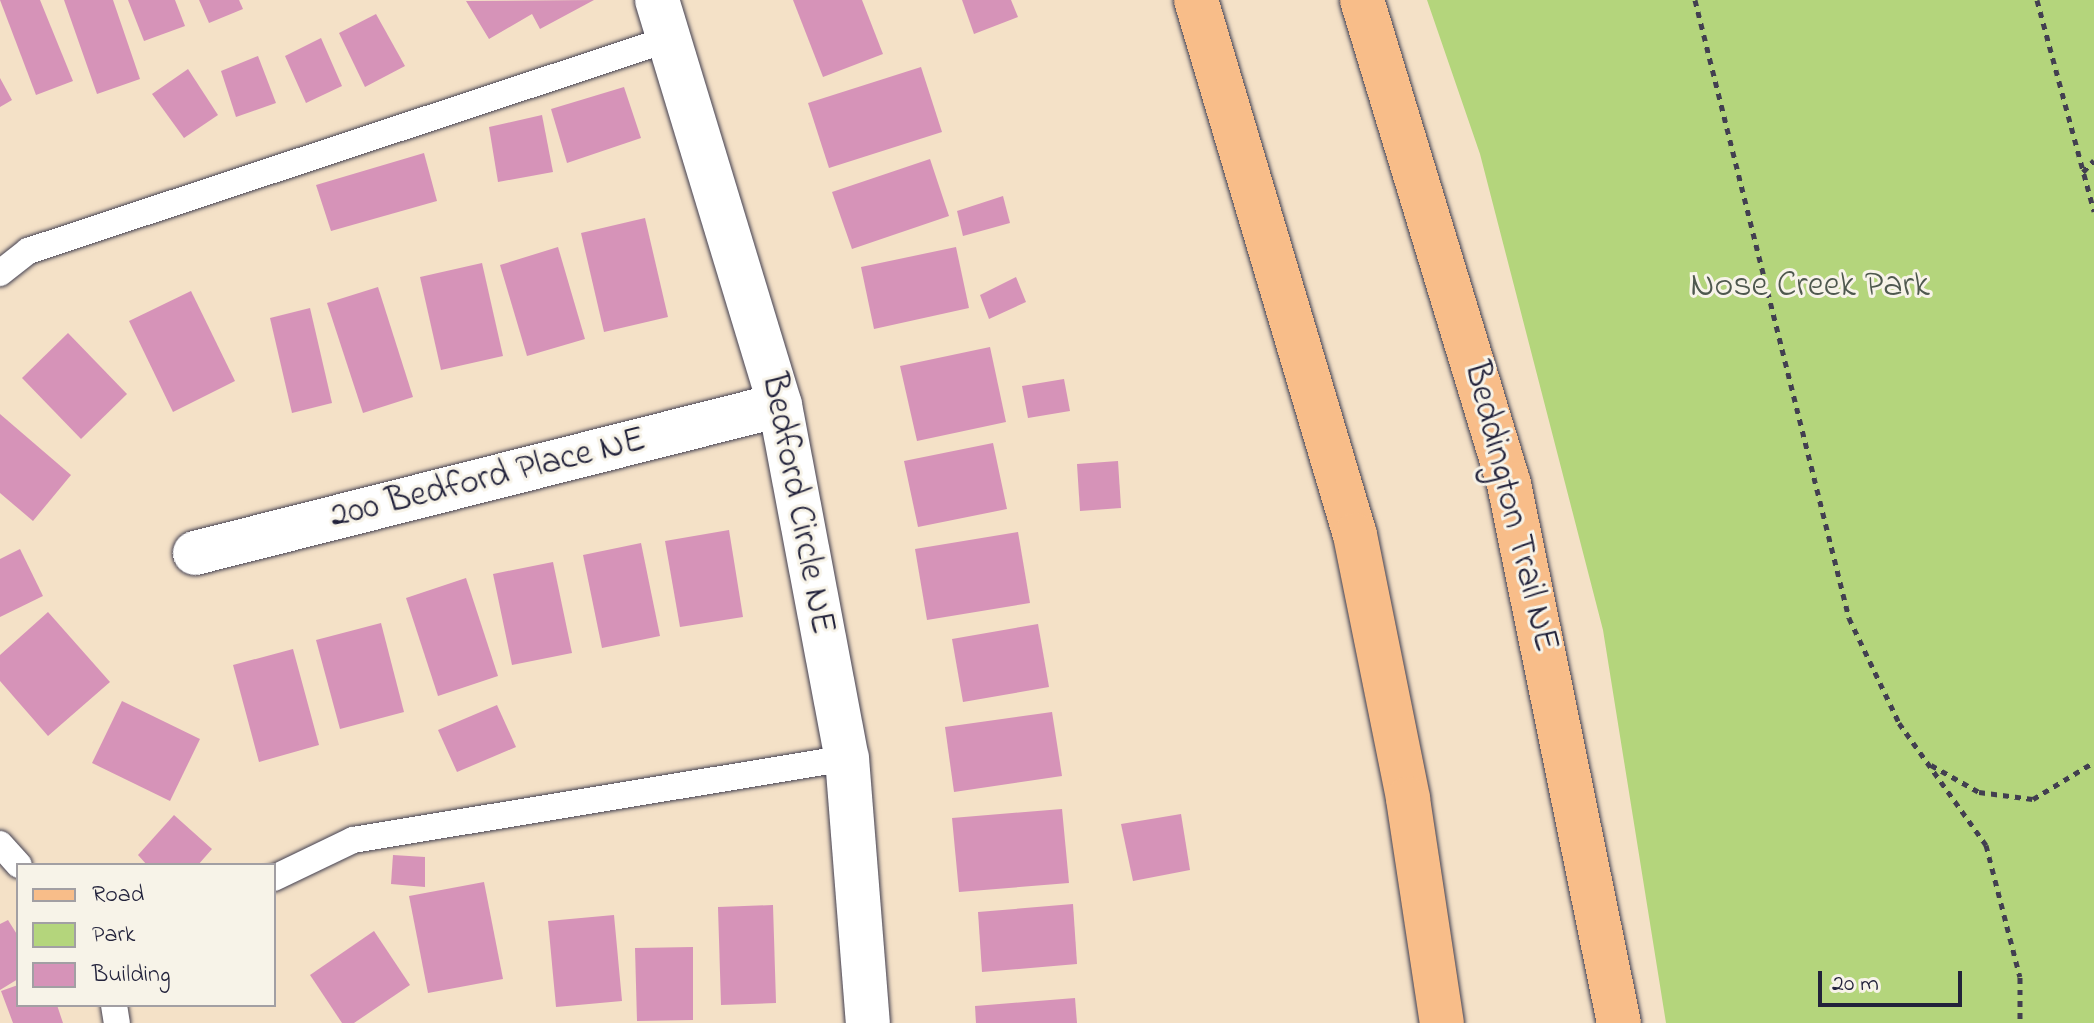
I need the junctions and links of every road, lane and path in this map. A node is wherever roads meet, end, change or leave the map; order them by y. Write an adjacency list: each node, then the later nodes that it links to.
1 (1196, 0): 19 (main road)
2 (1362, 0): 20 (main road, Beddington Trail NE)
3 (1695, 0): 13 (path)
4 (2037, 0): 7 (path)
5 (664, 19): 9 (lane); 10 (street, Bedford Circle NE)
6 (2094, 160): 7 (path)
7 (2083, 172): 8 (path)
8 (2094, 211)
9 (0, 273)
10 (780, 405): 11 (street, 200 Bedford Place NE); 12 (street, Bedford Circle NE)
11 (195, 553)
12 (847, 758): 17 (lane); 18 (street, Bedford Circle NE)
13 (1927, 762): 14 (path); 21 (path)
14 (2094, 762)
15 (0, 844): 16 (lane)
16 (17, 863)
17 (276, 877)
18 (868, 1023)
19 (1442, 1023)
20 (1619, 1023)
21 (2020, 1023)

